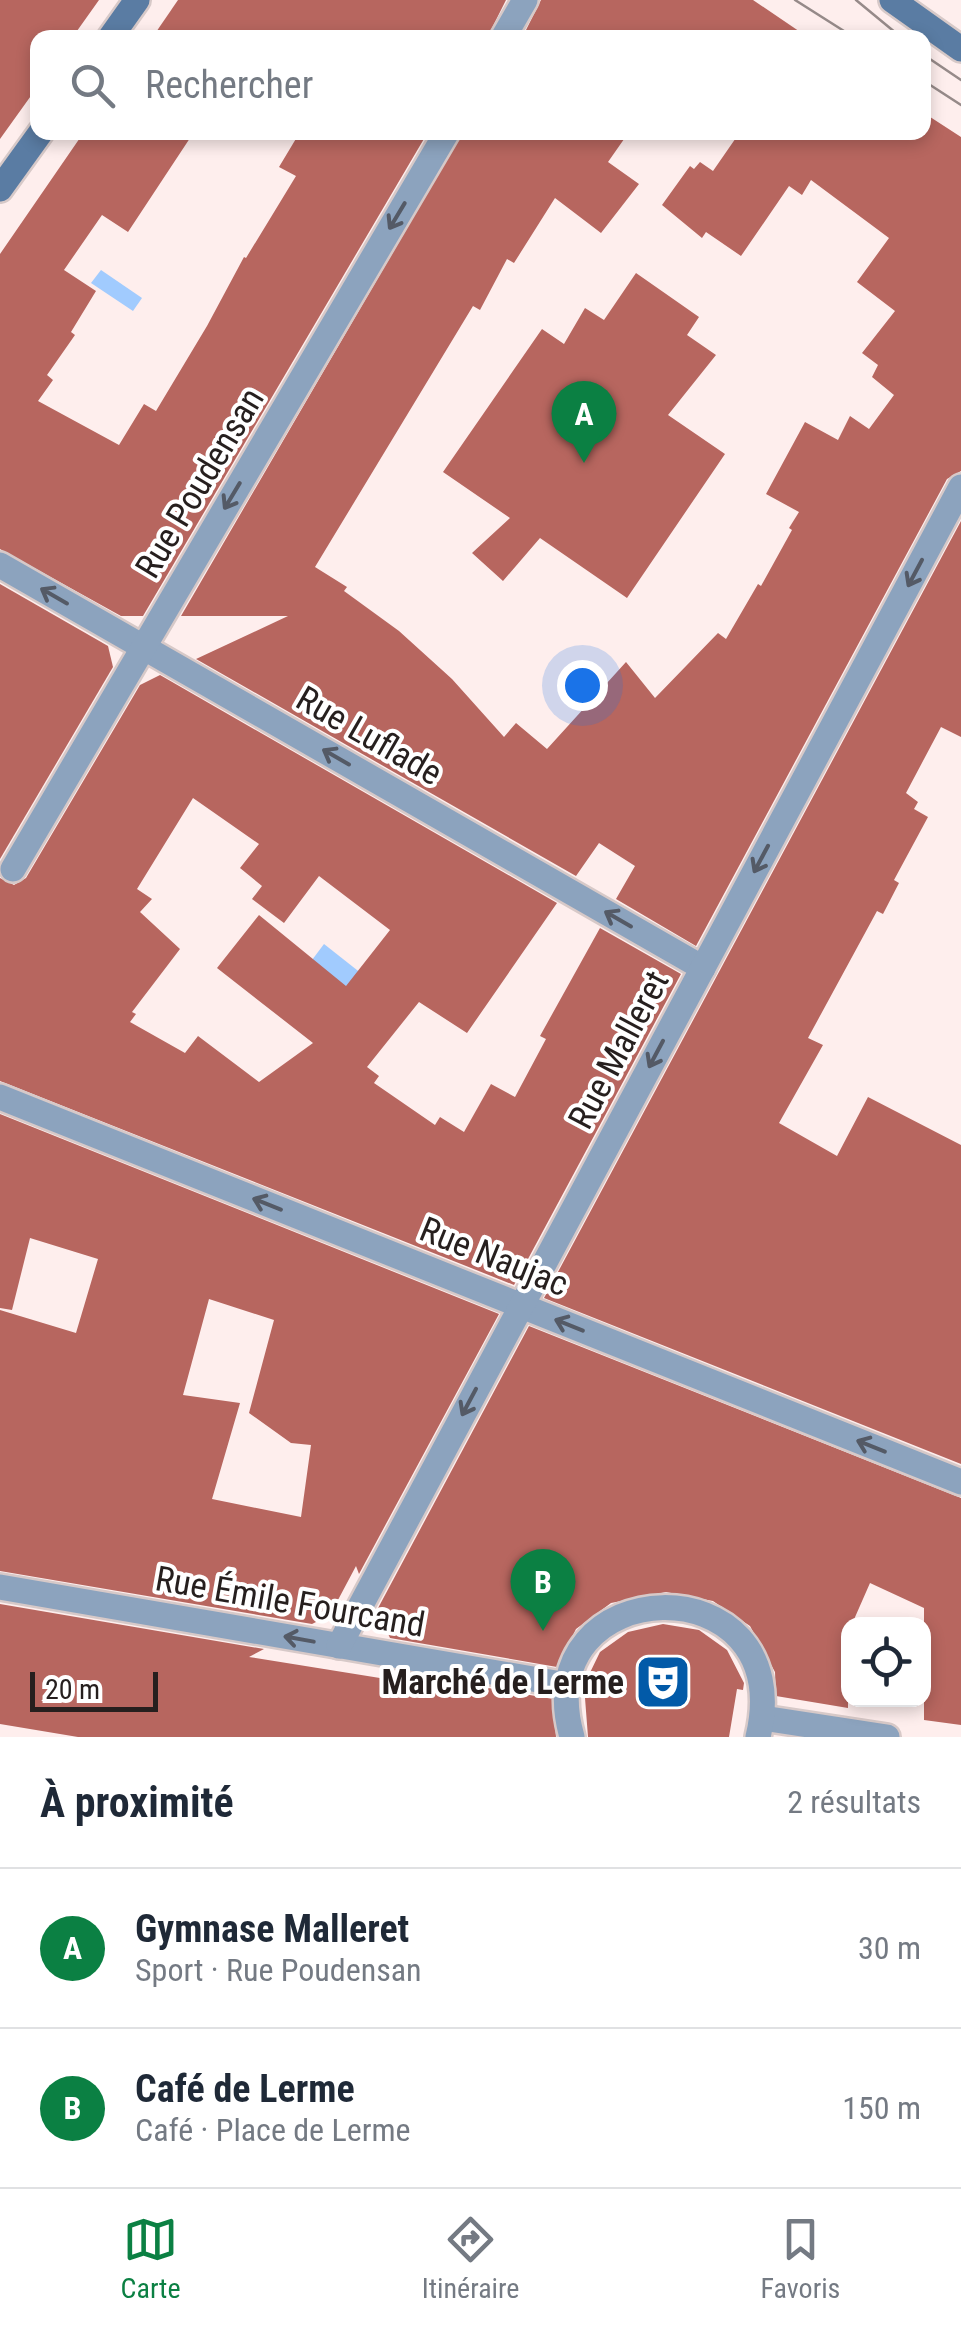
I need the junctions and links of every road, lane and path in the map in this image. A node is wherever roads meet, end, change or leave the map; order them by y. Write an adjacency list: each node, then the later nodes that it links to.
1 (137, 0): 4 (street)
2 (525, 0): 5 (street)
3 (892, 0): 6 (street)
4 (116, 30)
5 (508, 30)
6 (961, 49)
7 (35, 140): 9 (street)
8 (442, 140): 12 (street, Rue Poudensan, one-way to 12)
9 (0, 189)
10 (961, 487): 14 (street, Rue Malleret, one-way to 14)
11 (0, 565): 12 (street, Rue Luflade, one-way to 11)
12 (143, 647): 13 (street, Rue Poudensan); 14 (street, Rue Luflade, one-way to 12)
13 (13, 869)
14 (702, 968): 16 (street, Rue Malleret, one-way to 16)
15 (0, 1097): 16 (street, Rue Naujac, one-way to 15)
16 (521, 1306): 17 (street, Rue Naujac, one-way to 16); 19 (street, Rue Malleret, one-way to 19)
17 (961, 1482)
18 (0, 1587): 19 (street, Rue Émile Fourcand, one-way to 18)
19 (339, 1646): 20 (street, Rue Émile Fourcand)
20 (567, 1685): 21 (street); 22 (street)
21 (761, 1727): 23 (street)
22 (572, 1737)
23 (887, 1737)

